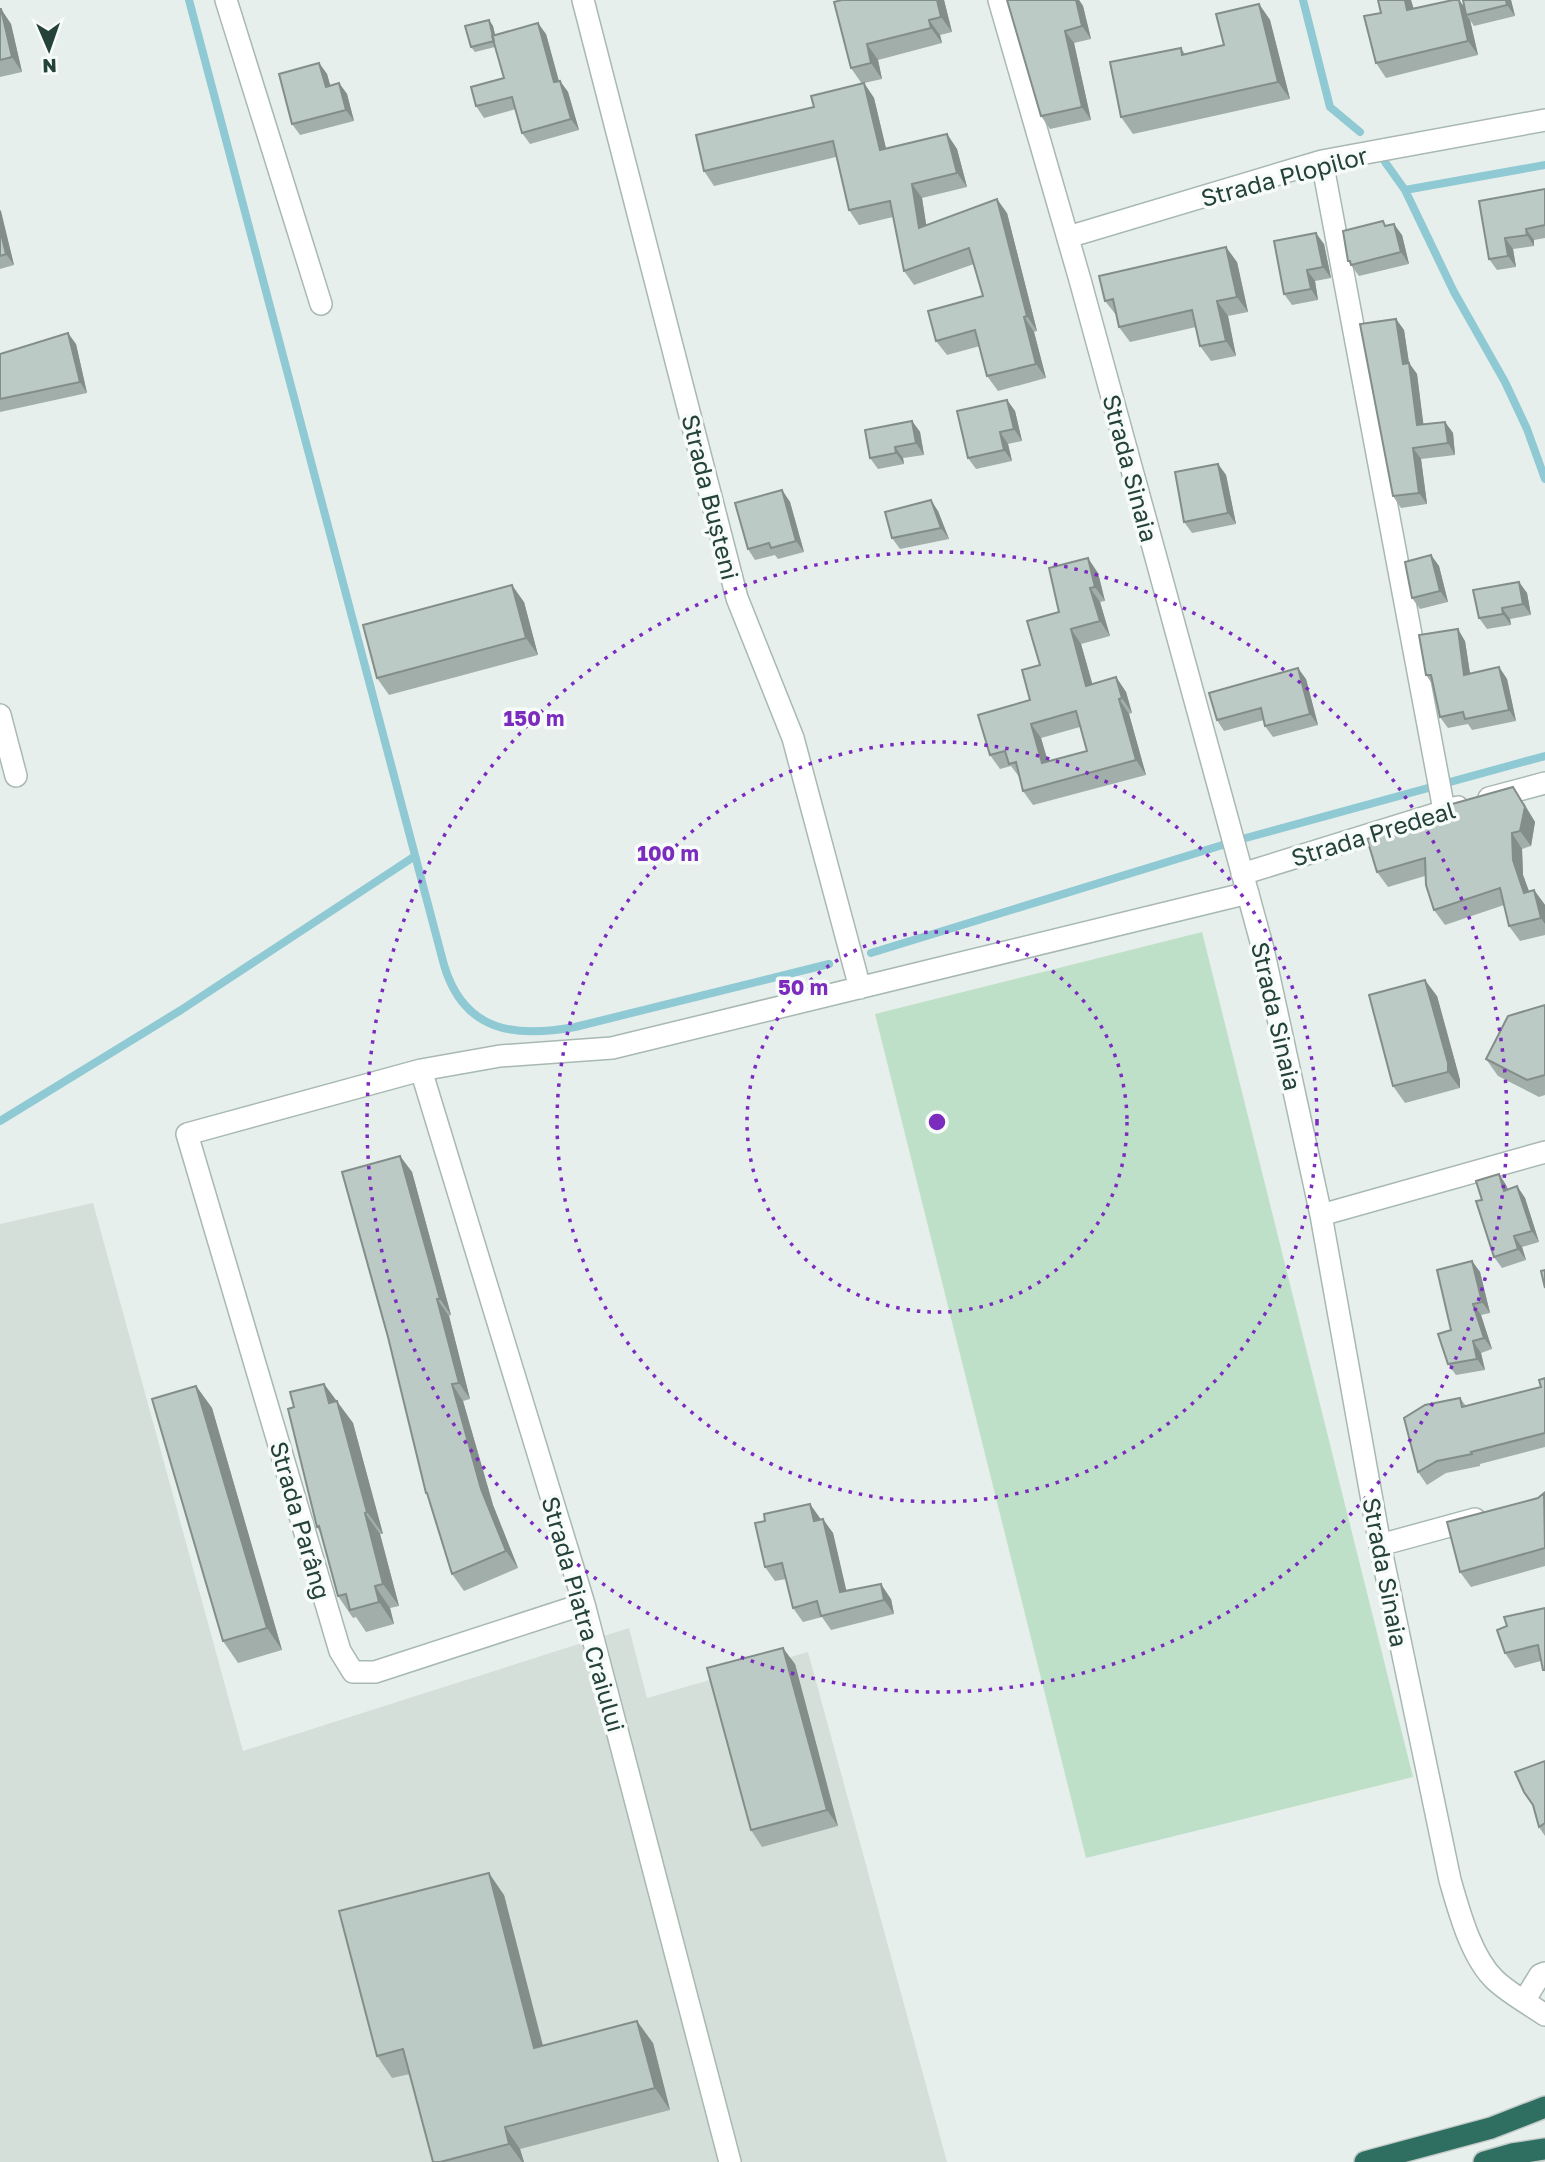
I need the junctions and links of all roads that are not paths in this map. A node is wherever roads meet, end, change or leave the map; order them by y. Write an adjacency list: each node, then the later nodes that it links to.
1 (226, 0): 7 (street)
2 (583, 0): 13 (street, Strada Bușteni)
3 (999, 0): 6 (street, Strada Sinaia)
4 (1545, 120): 5 (street, Strada Plopilor)
5 (1322, 161): 6 (street, Strada Plopilor); 11 (street)
6 (1068, 237): 12 (street, Strada Sinaia)
7 (321, 304)
8 (0, 716): 9 (street)
9 (16, 776)
10 (1545, 783): 11 (street, Strada Predeal)
11 (1443, 806): 12 (street, Strada Predeal)
12 (1243, 873): 13 (street, Strada Predeal); 17 (street, Strada Sinaia)
13 (860, 988): 14 (street, Strada Predeal)
14 (421, 1070): 15 (street, Strada Predeal); 20 (street, Strada Piatra Craiului)
15 (187, 1134): 20 (street, Strada Parâng)
16 (1545, 1152): 17 (street)
17 (1321, 1215): 19 (street, Strada Sinaia)
18 (1494, 1514): 19 (street)
19 (1380, 1545): 22 (street, Strada Sinaia)
20 (584, 1604): 26 (street, Strada Piatra Craiului)
21 (1545, 1973): 22 (street)
22 (1524, 2001): 23 (street, Strada Sinaia)
23 (1545, 2015)
24 (1545, 2107): 27 (highway)
25 (1545, 2149): 28 (highway)
26 (730, 2162)
27 (1366, 2162)
28 (1483, 2162)

